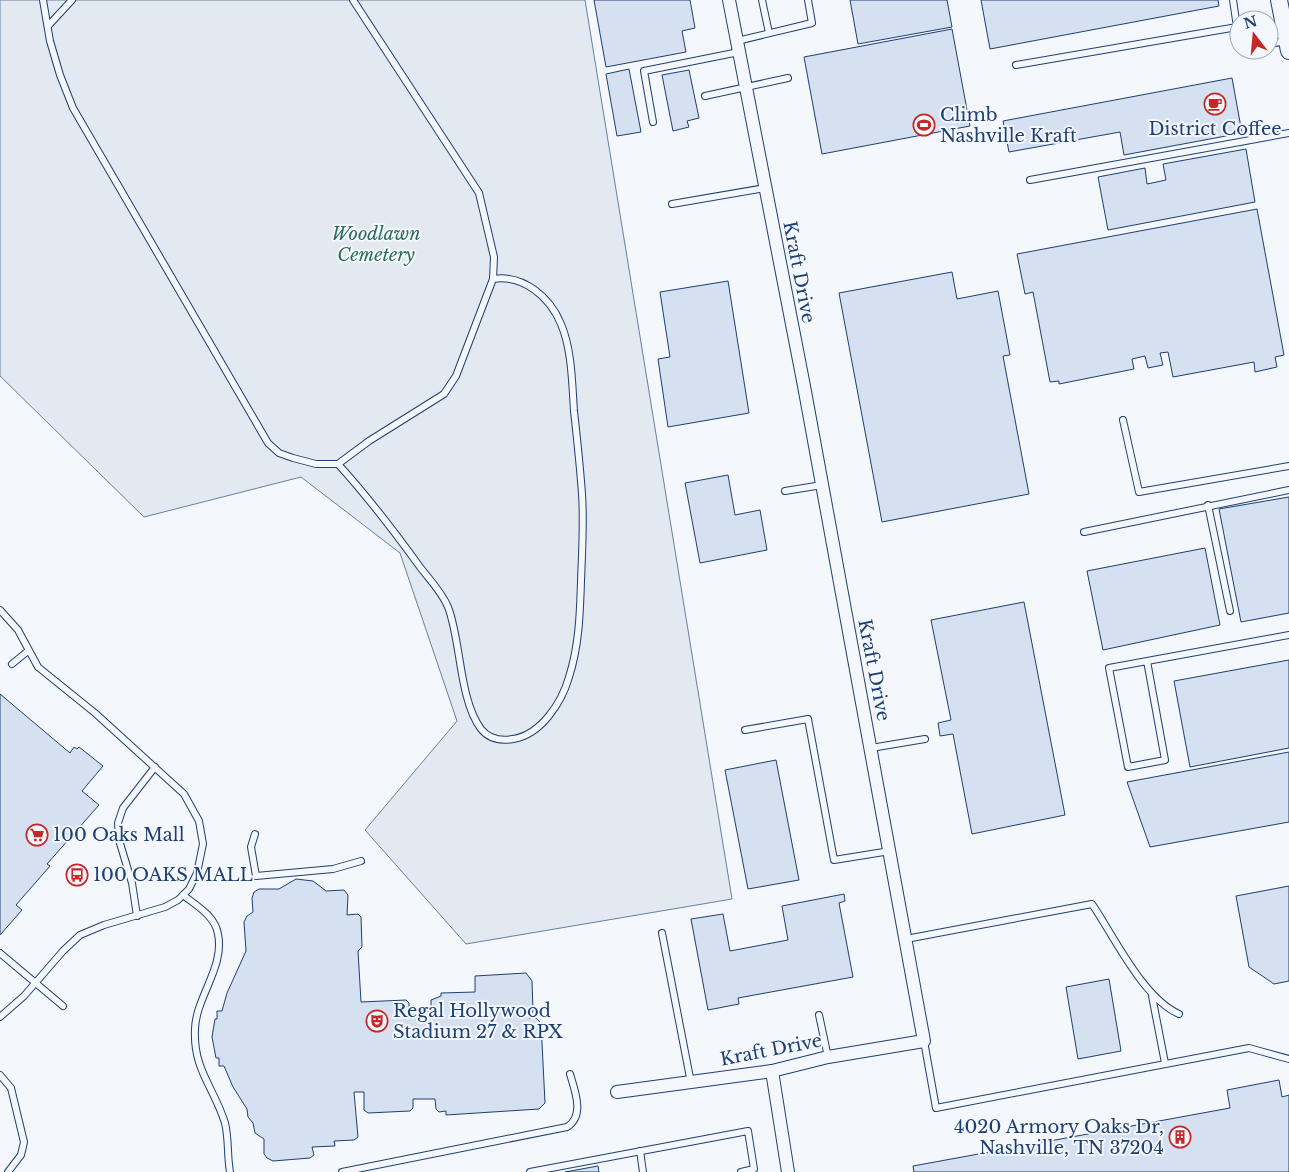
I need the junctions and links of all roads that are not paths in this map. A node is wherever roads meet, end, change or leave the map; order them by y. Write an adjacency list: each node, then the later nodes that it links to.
1 (43, 0): 8 (lane)
2 (72, 0): 8 (lane)
3 (353, 0): 22 (lane)
4 (729, 0): 11 (street, Kraft Drive)
5 (762, 0): 10 (lane)
6 (808, 0): 10 (lane)
7 (1283, 3): 12 (street)
8 (48, 26): 24 (lane)
9 (1229, 27): 13 (lane)
10 (769, 33): 11 (lane)
11 (738, 46): 15 (street, Kraft Drive); 17 (lane)
12 (1288, 46)
13 (1016, 65)
14 (788, 78): 15 (lane)
15 (746, 87): 16 (lane); 20 (street, Kraft Drive)
16 (705, 96)
17 (654, 122)
18 (1289, 133): 19 (lane)
19 (1030, 180)
20 (765, 188): 21 (lane); 26 (street, Kraft Drive)
21 (672, 204)
22 (493, 279): 24 (lane); 24 (lane)
23 (1123, 420): 25 (lane)
24 (338, 464)
25 (1289, 466)
26 (822, 485): 28 (lane); 39 (street, Kraft Drive)
27 (1289, 490): 29 (lane)
28 (785, 492)
29 (1208, 505): 30 (lane); 32 (lane)
30 (1084, 532)
31 (0, 610): 34 (lane)
32 (1230, 611)
33 (1289, 635): 35 (lane)
34 (28, 651): 36 (lane); 40 (lane)
35 (1147, 661): 35 (lane)
36 (12, 664)
37 (745, 730): 42 (lane)
38 (925, 739): 39 (lane)
39 (871, 748): 42 (street, Kraft Drive)
40 (154, 767): 44 (lane); 45 (lane)
41 (255, 834): 43 (lane)
42 (890, 851): 47 (street, Kraft Drive)
43 (362, 861)
44 (184, 895): 45 (lane); 66 (lane)
45 (138, 916): 49 (lane)
46 (662, 933): 62 (lane)
47 (906, 940): 50 (lane); 55 (street, Kraft Drive)
48 (0, 953): 49 (lane)
49 (36, 983): 51 (lane); 54 (lane)
50 (1152, 995): 52 (lane); 58 (lane)
51 (63, 1006)
52 (1179, 1014)
53 (819, 1015): 56 (lane)
54 (0, 1017)
55 (924, 1041): 56 (street, Kraft Drive); 58 (lane)
56 (828, 1057): 59 (street, Kraft Drive)
57 (1289, 1059): 58 (lane)
58 (1166, 1063)
59 (772, 1071): 62 (street, Kraft Drive); 71 (street)
60 (570, 1074): 67 (lane)
61 (0, 1075): 65 (lane)
62 (691, 1082): 63 (street, Kraft Drive)
63 (617, 1092)
64 (640, 1151): 68 (lane); 69 (lane); 70 (lane)
65 (8, 1172)
66 (230, 1172)
67 (342, 1172)
68 (530, 1172)
69 (643, 1172)
70 (741, 1172)
71 (788, 1172)

